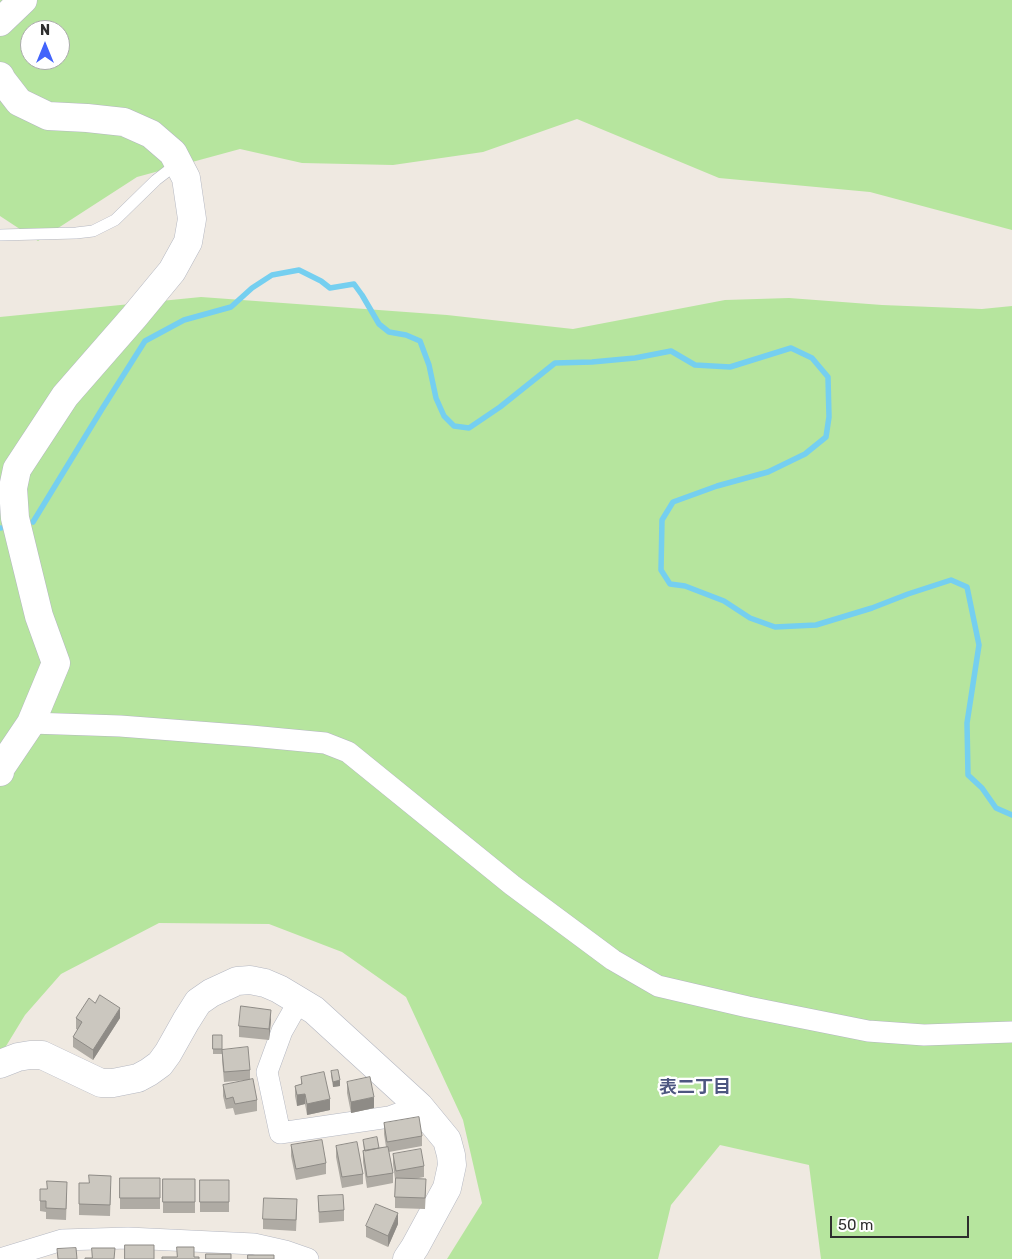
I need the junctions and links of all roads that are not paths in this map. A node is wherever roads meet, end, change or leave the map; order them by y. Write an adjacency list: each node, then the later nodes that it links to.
1 (23, 0): 2 (street)
2 (0, 22)
3 (0, 76): 4 (street)
4 (178, 163): 5 (lane); 6 (street)
5 (0, 235)
6 (31, 723): 7 (street); 9 (street)
7 (0, 772)
8 (299, 1001): 10 (street); 11 (street); 11 (street)
9 (1012, 1032)
10 (0, 1064)
11 (419, 1106): 14 (street)
12 (0, 1259): 13 (street)
13 (308, 1259)
14 (407, 1259)

